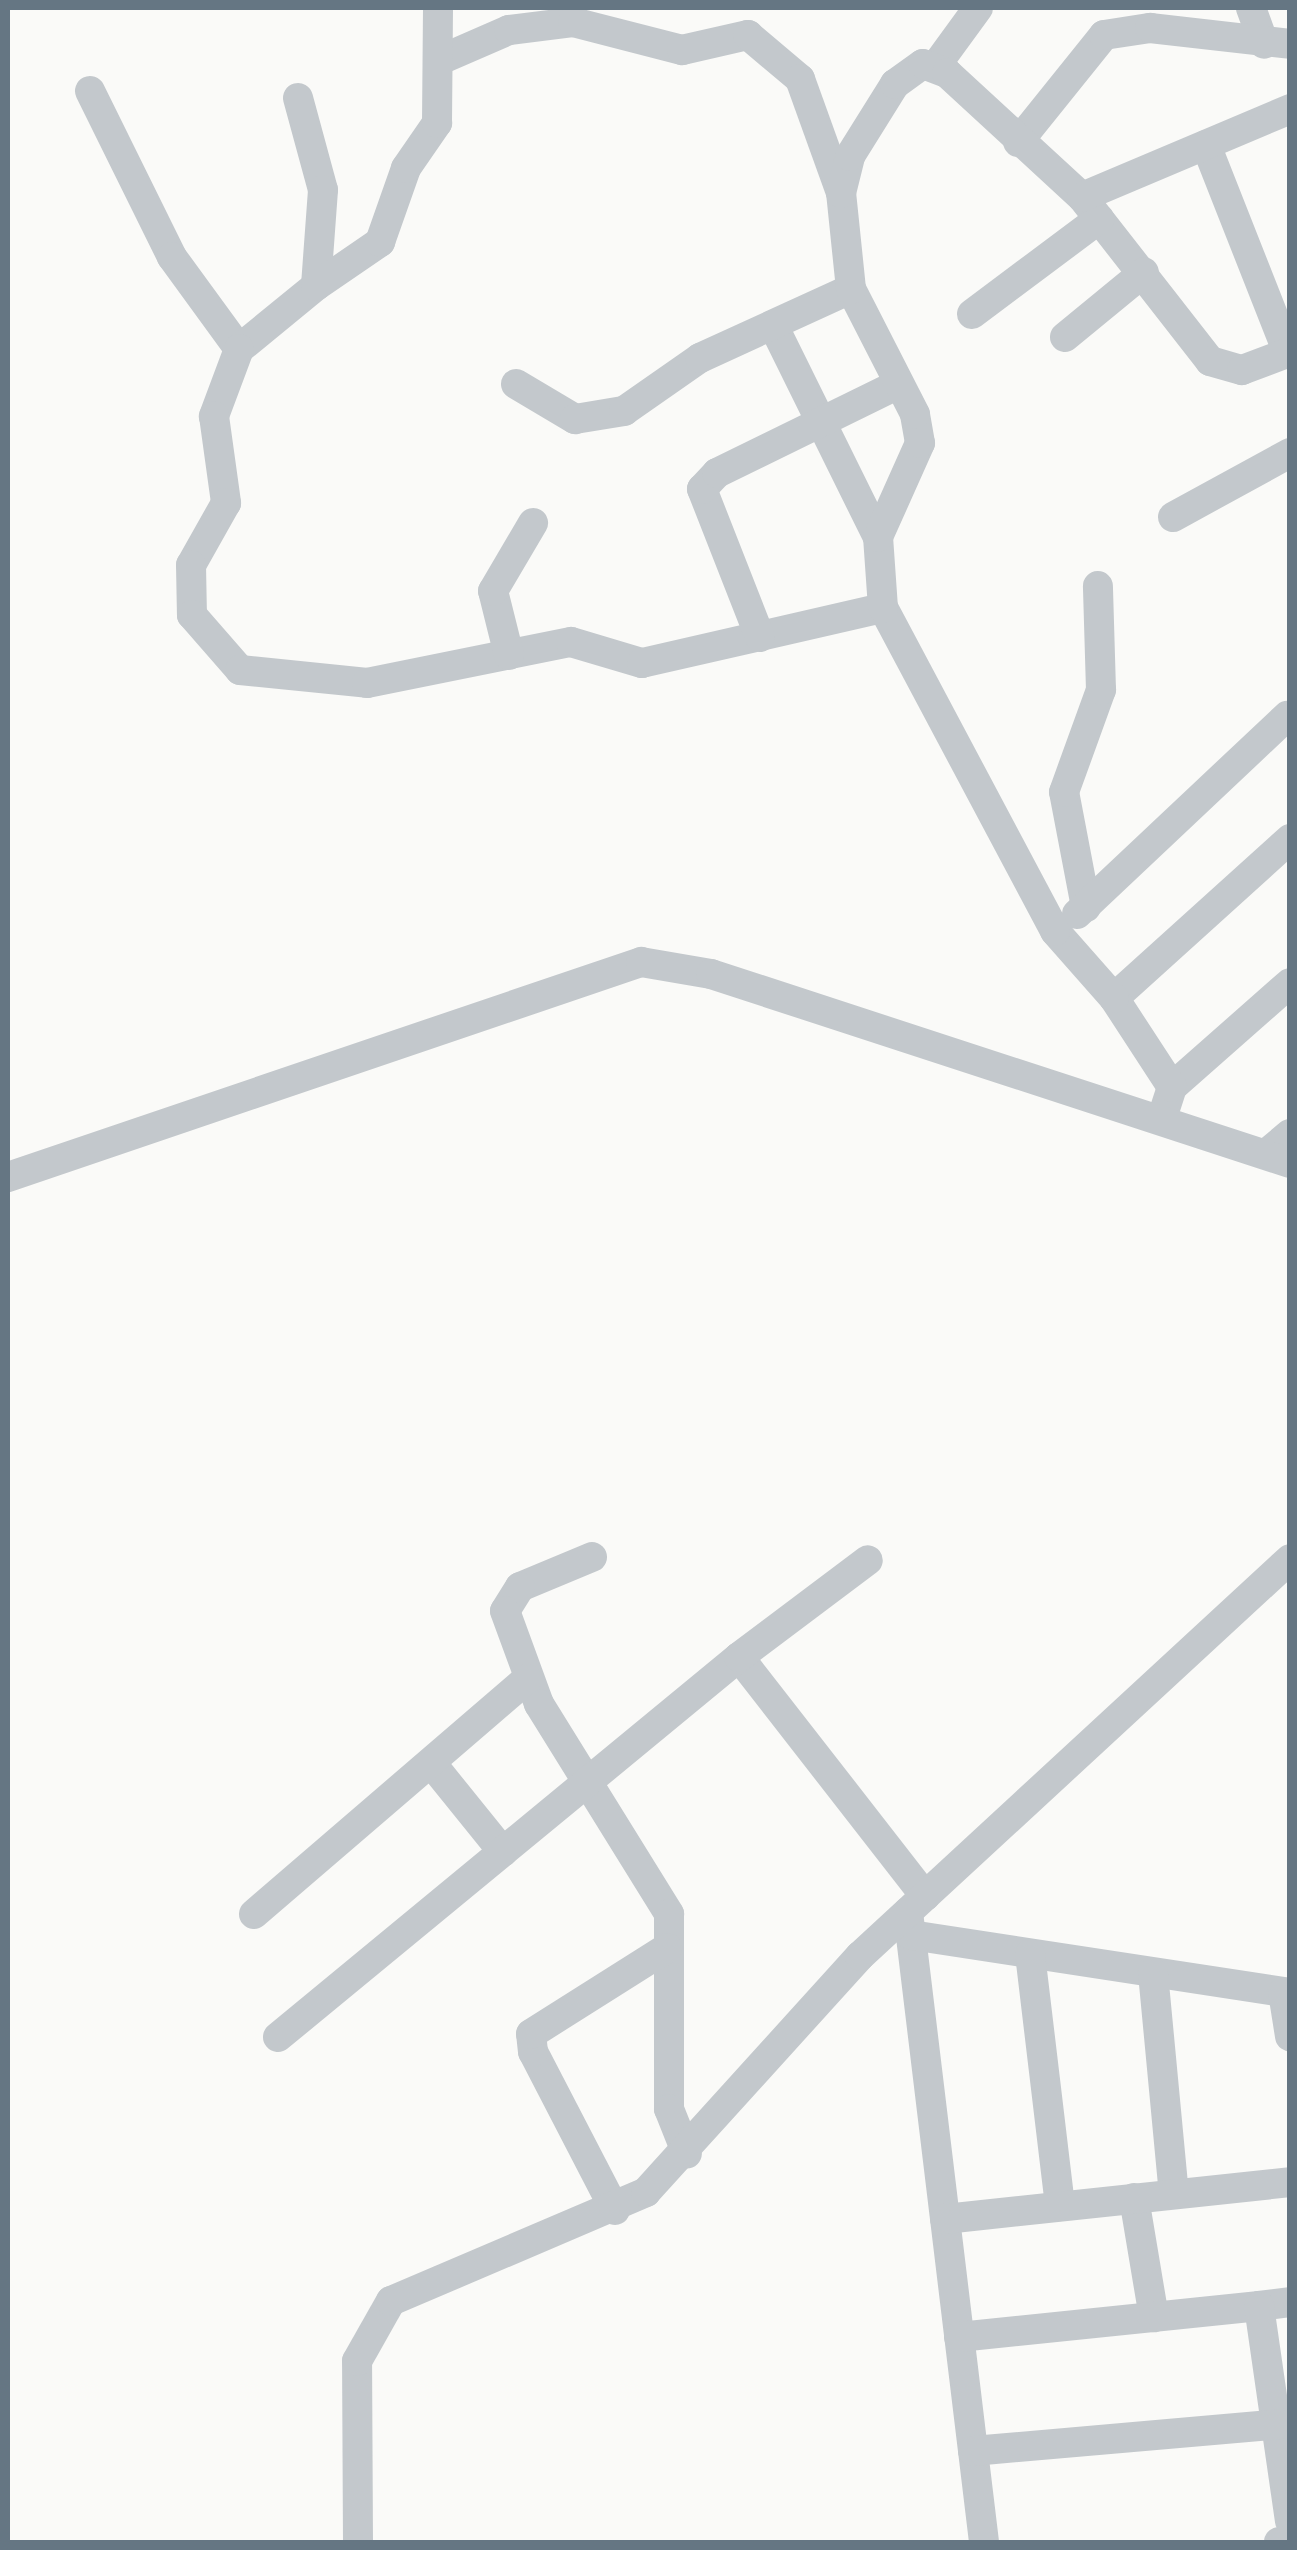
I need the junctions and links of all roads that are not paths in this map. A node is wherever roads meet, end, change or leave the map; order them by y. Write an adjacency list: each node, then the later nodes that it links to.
1 (438, 8): 6 (street)
2 (978, 8): 7 (street)
3 (1251, 8): 5 (street)
4 (1126, 19): 5 (street); 11 (street)
5 (1277, 44)
6 (440, 60): 13 (street); 16 (street)
7 (935, 67): 11 (street); 13 (street)
8 (90, 91): 21 (street)
9 (298, 98): 16 (street)
10 (1290, 110): 12 (street)
11 (1018, 142): 14 (street)
12 (1206, 144): 14 (street); 22 (street)
13 (840, 193): 17 (street)
14 (1090, 208): 15 (street); 18 (street)
15 (1144, 272): 20 (street); 22 (street)
16 (316, 286): 21 (street)
17 (851, 289): 19 (street); 24 (street)
18 (972, 314)
19 (772, 326): 23 (street); 25 (street)
20 (1064, 337)
21 (238, 349): 33 (street)
22 (1289, 352)
23 (516, 384)
24 (898, 386): 25 (street); 29 (street)
25 (818, 424): 29 (street); 32 (street)
26 (1290, 452): 27 (street)
27 (1173, 517)
28 (533, 523): 33 (street)
29 (878, 537): 31 (street)
30 (1098, 586): 36 (street)
31 (883, 608): 32 (street); 37 (street)
32 (760, 637): 33 (street)
33 (508, 655)
34 (1286, 716): 36 (street)
35 (1290, 839): 39 (street)
36 (1086, 906): 37 (street)
37 (1055, 931): 39 (street)
38 (1290, 984): 40 (street)
39 (1114, 998): 40 (street)
40 (1172, 1087): 41 (street)
41 (1162, 1118): 43 (street); 44 (street)
42 (1290, 1134): 43 (street)
43 (1278, 1158)
44 (8, 1178)
45 (592, 1557): 49 (street)
46 (1290, 1559): 54 (street)
47 (868, 1560): 48 (street)
48 (739, 1657): 51 (street); 54 (street)
49 (528, 1679): 50 (street); 51 (street)
50 (432, 1764): 52 (street); 53 (street)
51 (588, 1784): 52 (street); 55 (street)
52 (503, 1852): 59 (street)
53 (254, 1914)
54 (915, 1915): 56 (street); 60 (street); 66 (street)
55 (668, 1948): 60 (street); 65 (street)
56 (1030, 1954): 57 (street); 64 (street)
57 (1153, 1972): 58 (street); 62 (street)
58 (1290, 2036)
59 (278, 2037)
60 (687, 2154): 65 (street)
61 (1290, 2182): 62 (street)
62 (1174, 2194): 63 (street)
63 (1134, 2198): 64 (street); 68 (street)
64 (1060, 2206): 66 (street)
65 (615, 2210): 74 (street)
66 (945, 2219): 69 (street)
67 (1274, 2304): 68 (street); 70 (street)
68 (1154, 2317): 69 (street)
69 (960, 2337): 71 (street)
70 (1283, 2424): 71 (street); 72 (street)
71 (973, 2451): 75 (street)
72 (1290, 2521)
73 (1290, 2541): 76 (street)
74 (358, 2542)
75 (984, 2542)
76 (1279, 2542)

